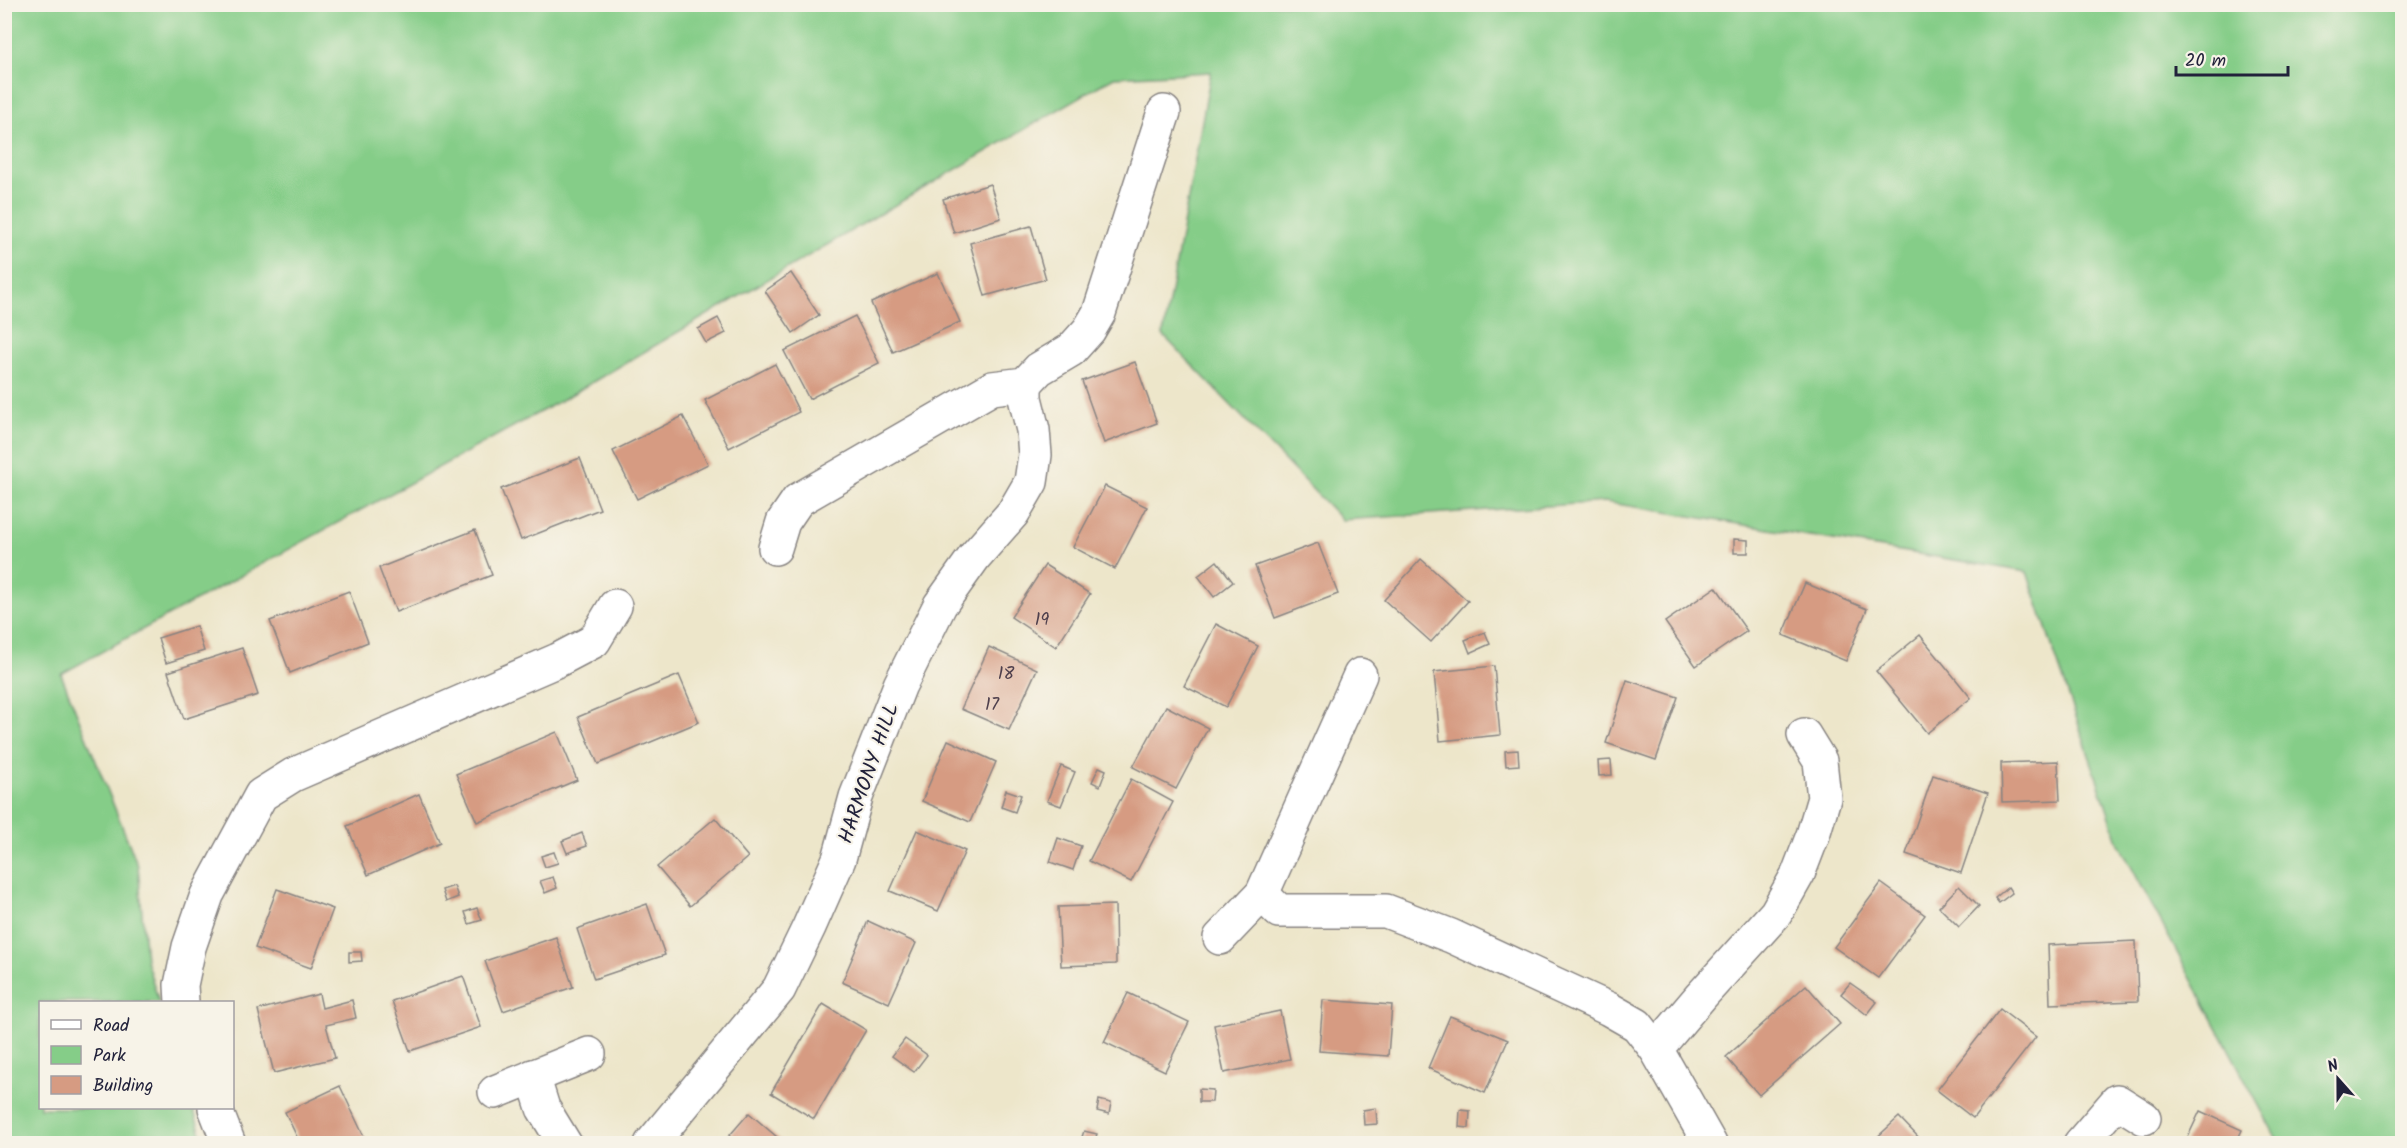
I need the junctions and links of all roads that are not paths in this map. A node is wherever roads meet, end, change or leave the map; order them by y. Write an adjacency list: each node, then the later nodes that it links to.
1 (1164, 112): 2 (street)
2 (1026, 384): 3 (street); 18 (street, HARMONY HILL)
3 (775, 548)
4 (615, 606): 9 (street)
5 (1360, 675): 7 (street)
6 (1804, 735): 10 (street)
7 (1262, 894): 8 (street); 10 (street)
8 (1220, 938)
9 (182, 1001)
10 (1656, 1049): 19 (street)
11 (589, 1054): 12 (street)
12 (533, 1076): 13 (street); 17 (street)
13 (495, 1092)
14 (215, 1109): 16 (street)
15 (2144, 1118): 20 (street)
16 (229, 1143)
17 (565, 1143)
18 (651, 1143)
19 (1710, 1143)
20 (2080, 1143)

